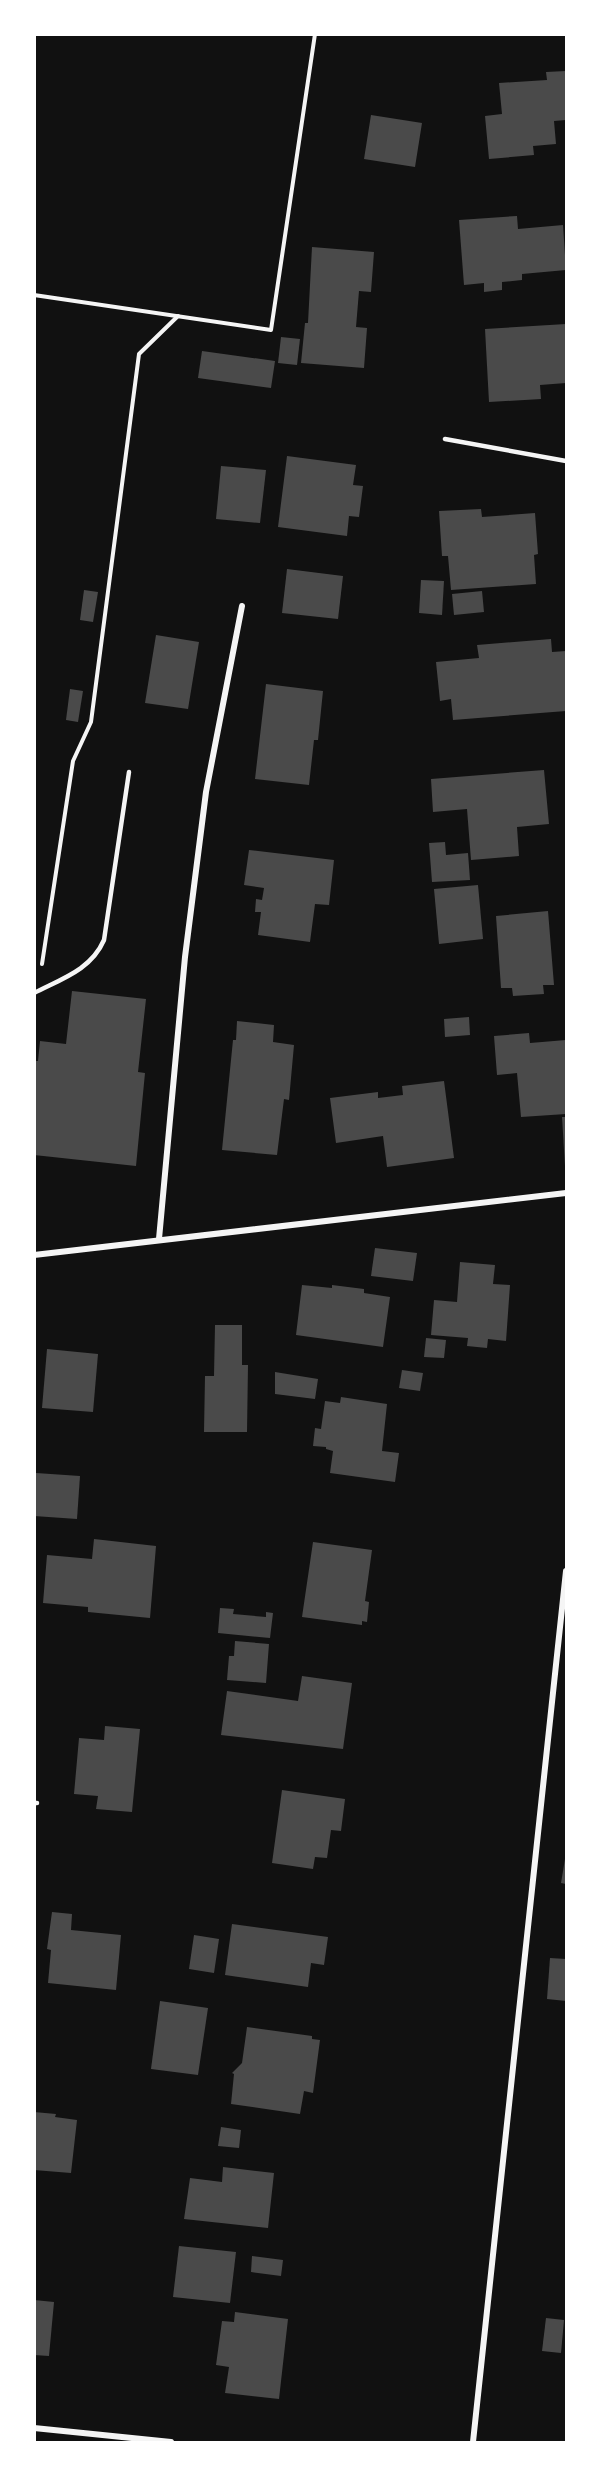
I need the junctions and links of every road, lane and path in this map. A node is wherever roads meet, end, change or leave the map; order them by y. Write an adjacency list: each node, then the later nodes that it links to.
1 (315, 34): 3 (path)
2 (34, 295): 3 (path)
3 (178, 316): 8 (path)
4 (445, 439): 5 (lane)
5 (567, 461)
6 (242, 606): 10 (street)
7 (129, 772): 8 (lane)
8 (36, 992)
9 (567, 1193): 10 (street)
10 (159, 1239): 11 (street)
11 (34, 1255)
12 (567, 1571): 15 (street)
13 (34, 2428): 14 (street)
14 (171, 2442)
15 (473, 2442)

